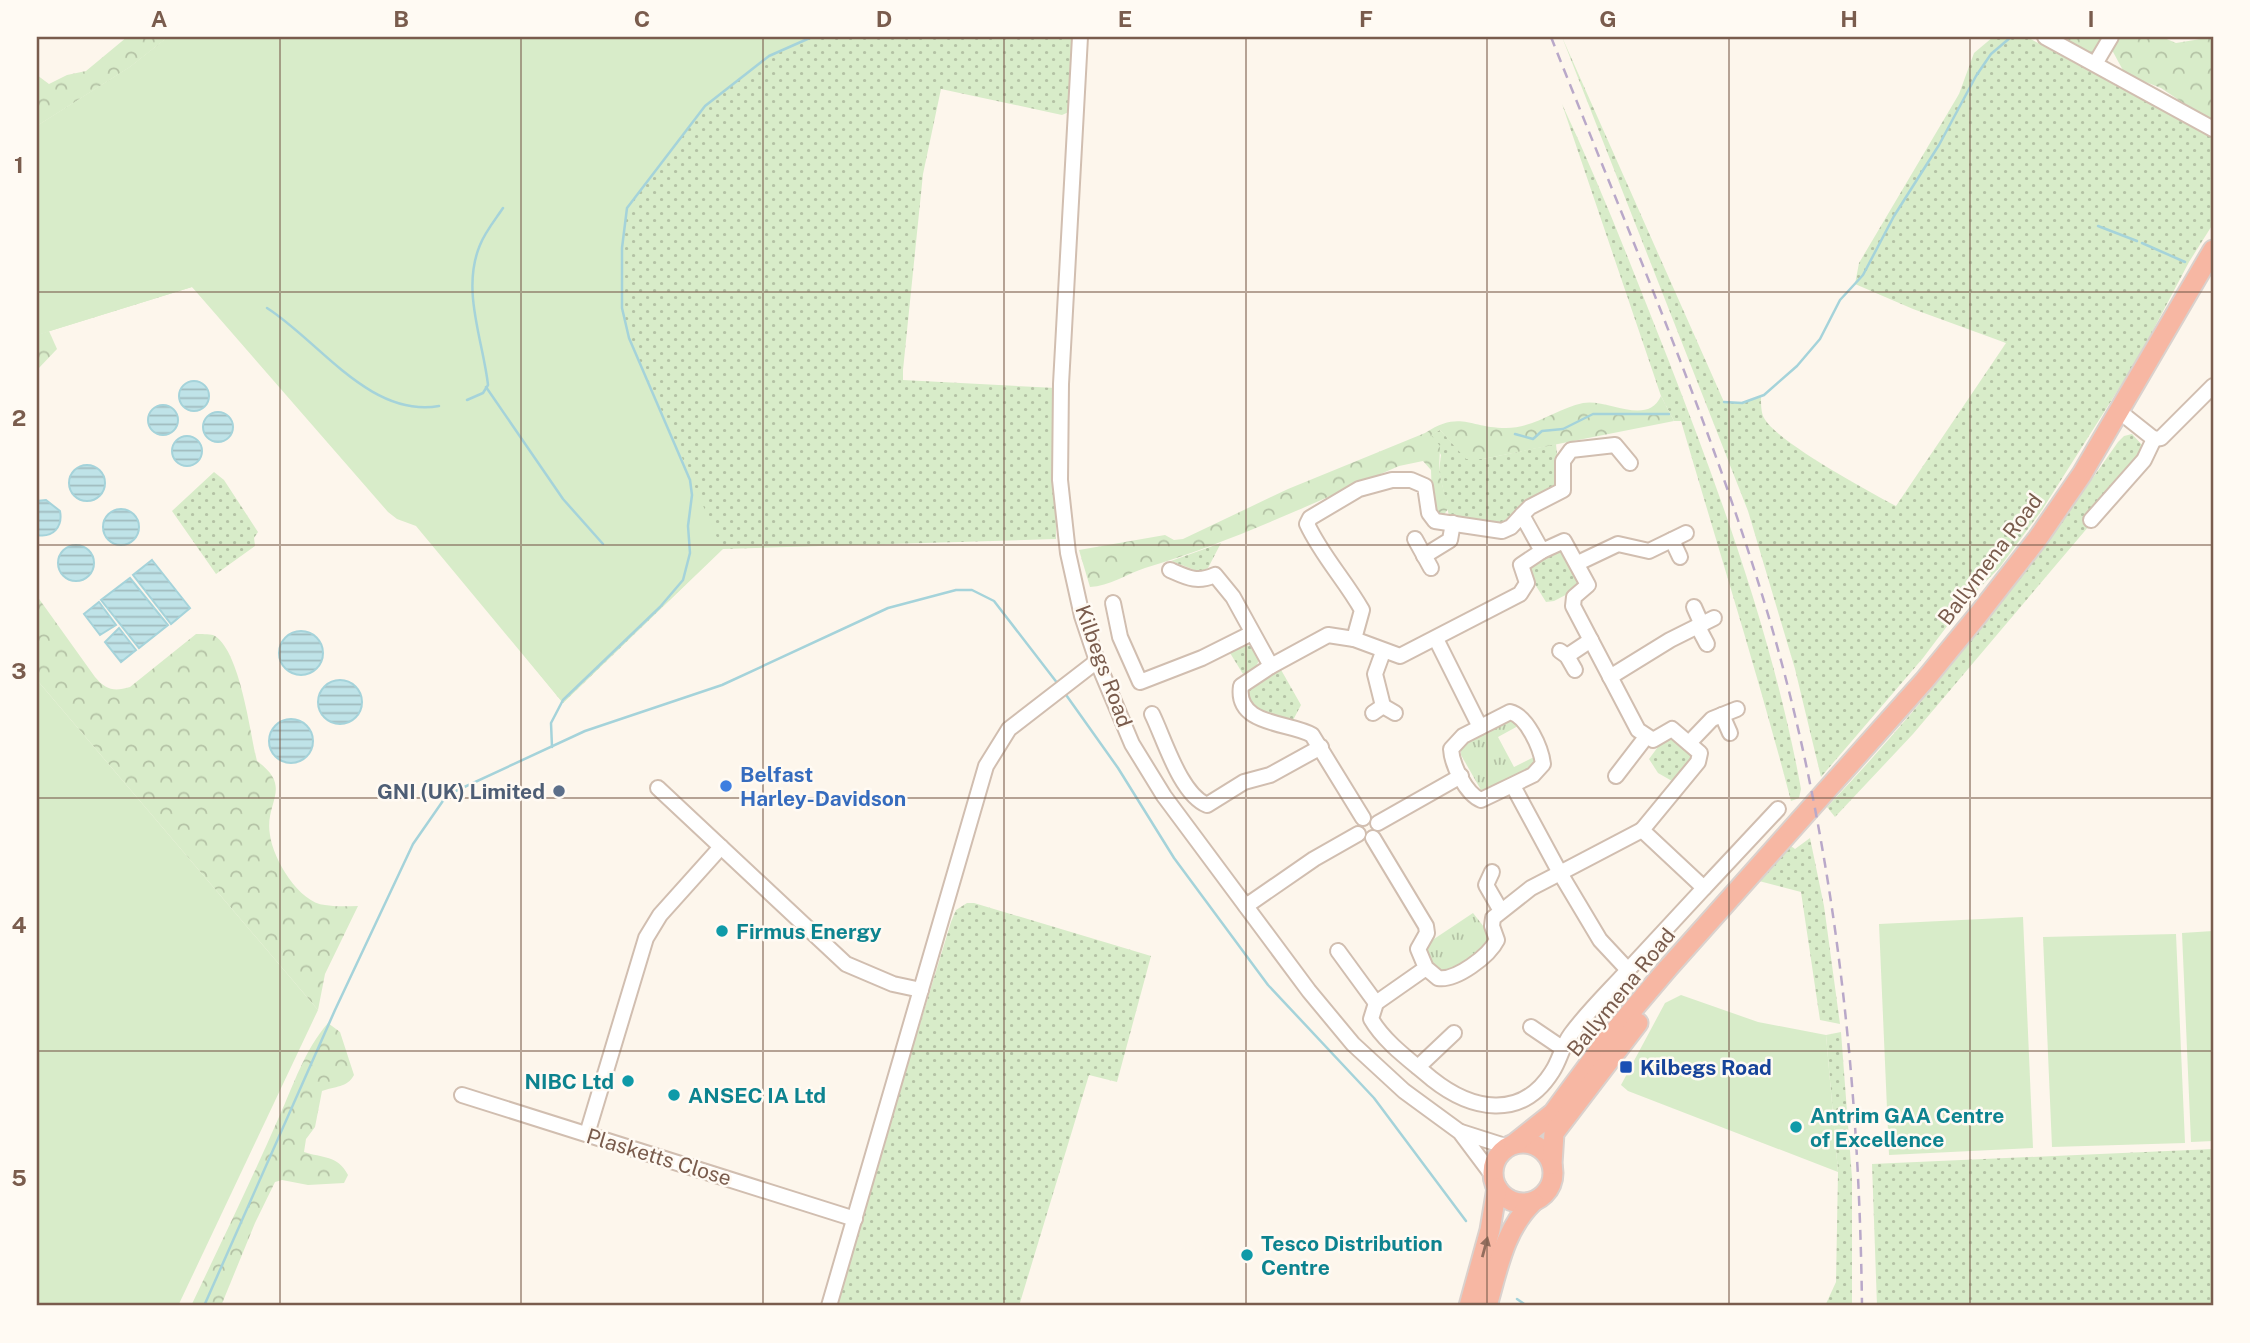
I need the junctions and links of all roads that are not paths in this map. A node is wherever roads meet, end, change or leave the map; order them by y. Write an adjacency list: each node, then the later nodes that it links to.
1 (1080, 37): 32 (street, Kilbegs Road)
2 (2045, 37): 4 (street)
3 (2111, 37): 4 (street)
4 (2095, 64): 5 (street)
5 (2213, 129)
6 (2213, 250): 8 (highway, Ballymena Road)
7 (2213, 386): 9 (street)
8 (2120, 412): 9 (street); 58 (highway, Ballymena Road)
9 (2154, 439): 13 (street)
10 (1630, 463): 11 (street)
11 (1522, 515): 15 (street); 19 (street)
12 (1293, 516): 14 (street)
13 (2091, 520)
14 (1308, 521): 15 (street); 27 (street)
15 (1453, 523): 17 (street)
16 (1686, 533): 18 (street)
17 (1415, 539)
18 (1672, 540): 20 (street); 21 (street)
19 (1542, 551): 21 (street); 28 (street)
20 (1680, 557)
21 (1578, 563): 29 (street)
22 (1170, 570): 26 (street)
23 (1113, 603): 26 (street)
24 (1693, 607): 25 (street)
25 (1705, 623): 30 (street); 36 (street)
26 (1252, 633): 33 (street)
27 (1354, 639): 31 (street); 33 (street)
28 (1436, 639): 31 (street); 42 (street)
29 (1591, 640): 34 (street); 36 (street)
30 (1707, 644)
31 (1383, 652): 39 (street)
32 (1097, 661): 35 (street); 37 (street, Kilbegs Road)
33 (1271, 666): 46 (street)
34 (1575, 670)
35 (1074, 677): 37 (street); 67 (street)
36 (1610, 677): 44 (street)
37 (1107, 689): 62 (street, Kilbegs Road)
38 (1737, 709): 41 (street)
39 (1384, 711)
40 (1152, 714): 46 (street)
41 (1722, 715): 43 (street); 45 (street)
42 (1480, 727): 47 (street); 49 (street)
43 (1730, 733)
44 (1646, 737): 45 (street); 48 (street)
45 (1689, 743): 54 (street)
46 (1321, 747): 52 (street)
47 (1461, 776): 49 (street); 53 (street)
48 (1616, 776)
49 (1513, 786): 59 (street)
50 (657, 788): 57 (street)
51 (1756, 808): 61 (street)
52 (1363, 818): 53 (street); 55 (street)
53 (1378, 823): 56 (street)
54 (1642, 830): 59 (street); 61 (street)
55 (1358, 834): 56 (street); 62 (street)
56 (1373, 838): 65 (street)
57 (722, 847): 67 (street); 75 (street)
58 (1759, 863): 76 (highway, Ballymena Road); 77 (highway, Ballymena Road)
59 (1560, 873): 63 (street); 66 (street)
60 (1484, 880): 63 (street)
61 (1704, 888): 66 (street)
62 (1246, 906): 74 (street, Kilbegs Road)
63 (1501, 911): 65 (street)
64 (1338, 951): 68 (street)
65 (1426, 968): 68 (street)
66 (1628, 970): 71 (street)
67 (921, 990): 80 (street)
68 (1376, 1003): 72 (street)
69 (1531, 1027): 71 (street)
70 (1454, 1033): 72 (street)
71 (1562, 1048): 72 (street)
72 (1418, 1067)
73 (462, 1095): 75 (street, Plasketts Close)
74 (1460, 1132): 76 (street, Kilbegs Road); 78 (street, Kilbegs Road)
75 (587, 1134): 80 (street, Plasketts Close)
76 (1511, 1145): 77 (highway); 78 (highway)
77 (1552, 1164): 79 (highway)
78 (1495, 1182): 79 (highway); 82 (highway, one-way to 78)
79 (1533, 1202): 83 (highway)
80 (855, 1219): 81 (street)
81 (829, 1306)
82 (1469, 1306)
83 (1488, 1306)

